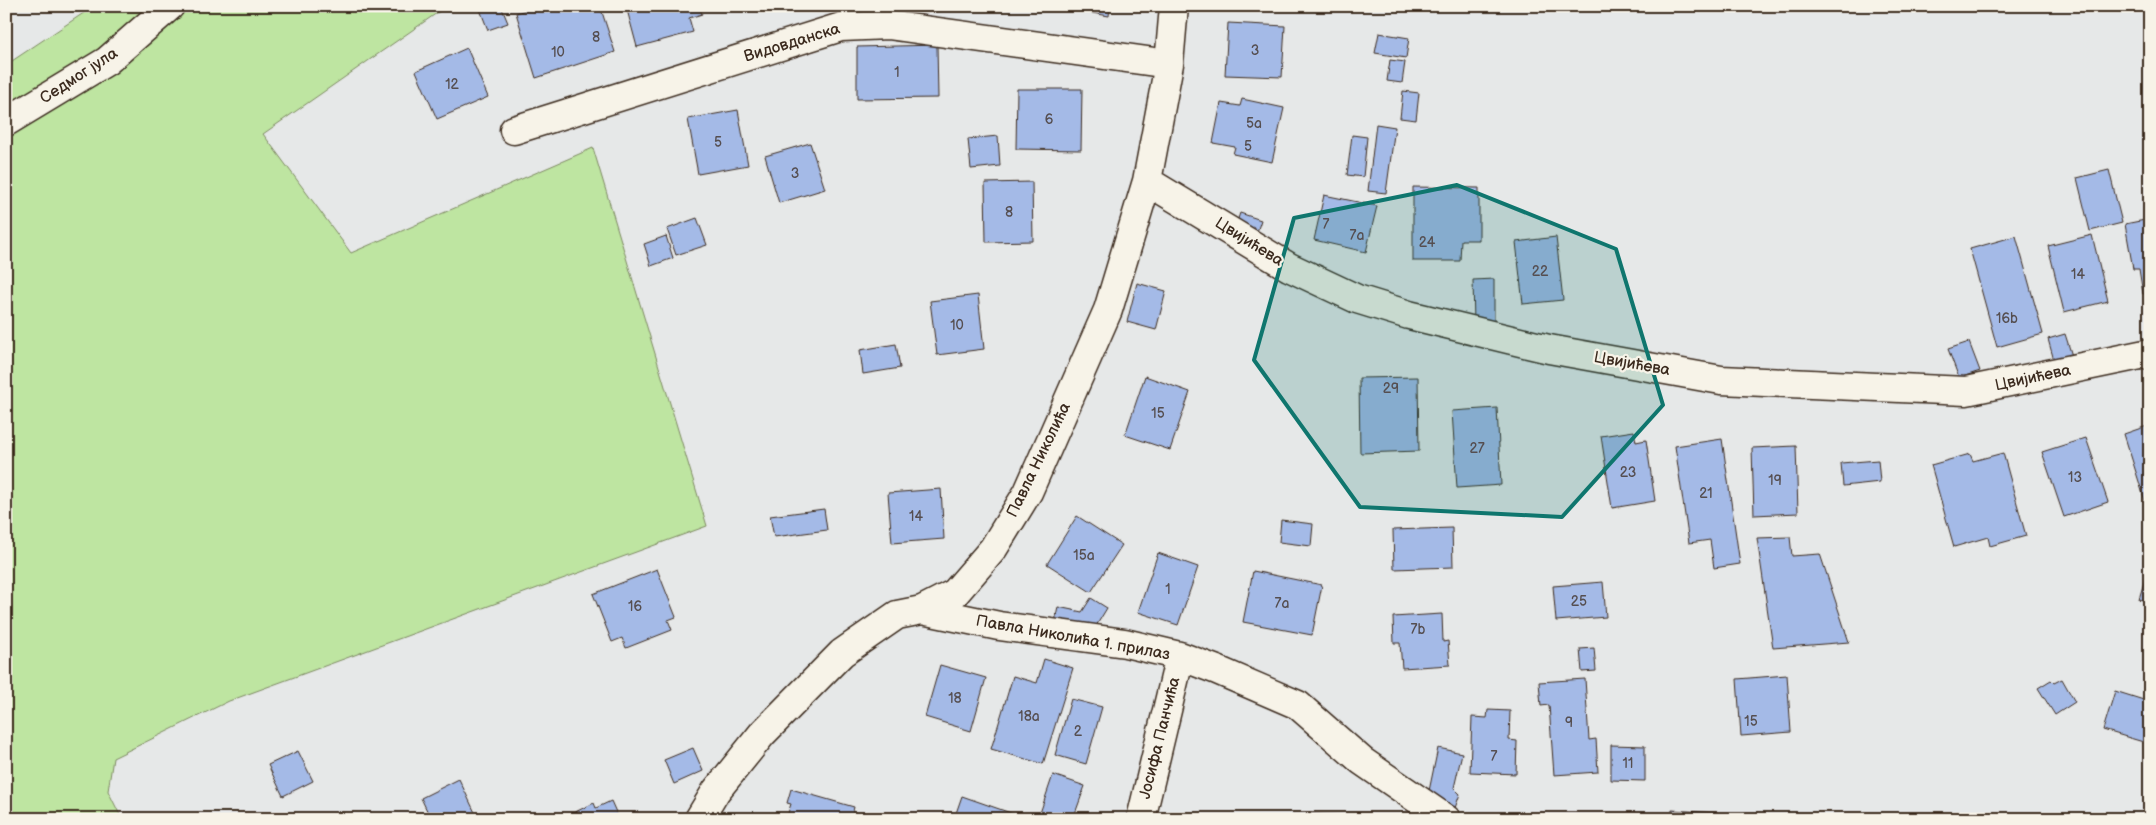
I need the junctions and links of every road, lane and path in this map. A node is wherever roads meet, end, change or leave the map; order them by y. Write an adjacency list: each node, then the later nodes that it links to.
1 (170, 6): 4 (street, Седмог јула)
2 (1174, 6): 3 (street, Павла Николића)
3 (1169, 64): 5 (street, Видовданска); 6 (street, Павла Николића)
4 (6, 122)
5 (514, 130)
6 (1147, 181): 7 (street, Цвијићева); 8 (street, Павла Николића)
7 (2150, 354)
8 (922, 610): 9 (street, Павла Николића 1. прилаз); 10 (street, Павла Николића)
9 (1180, 656): 11 (street, Јосифа Панчића); 12 (street, Павла Николића 1. прилаз)
10 (699, 819)
11 (1141, 819)
12 (1446, 819)

